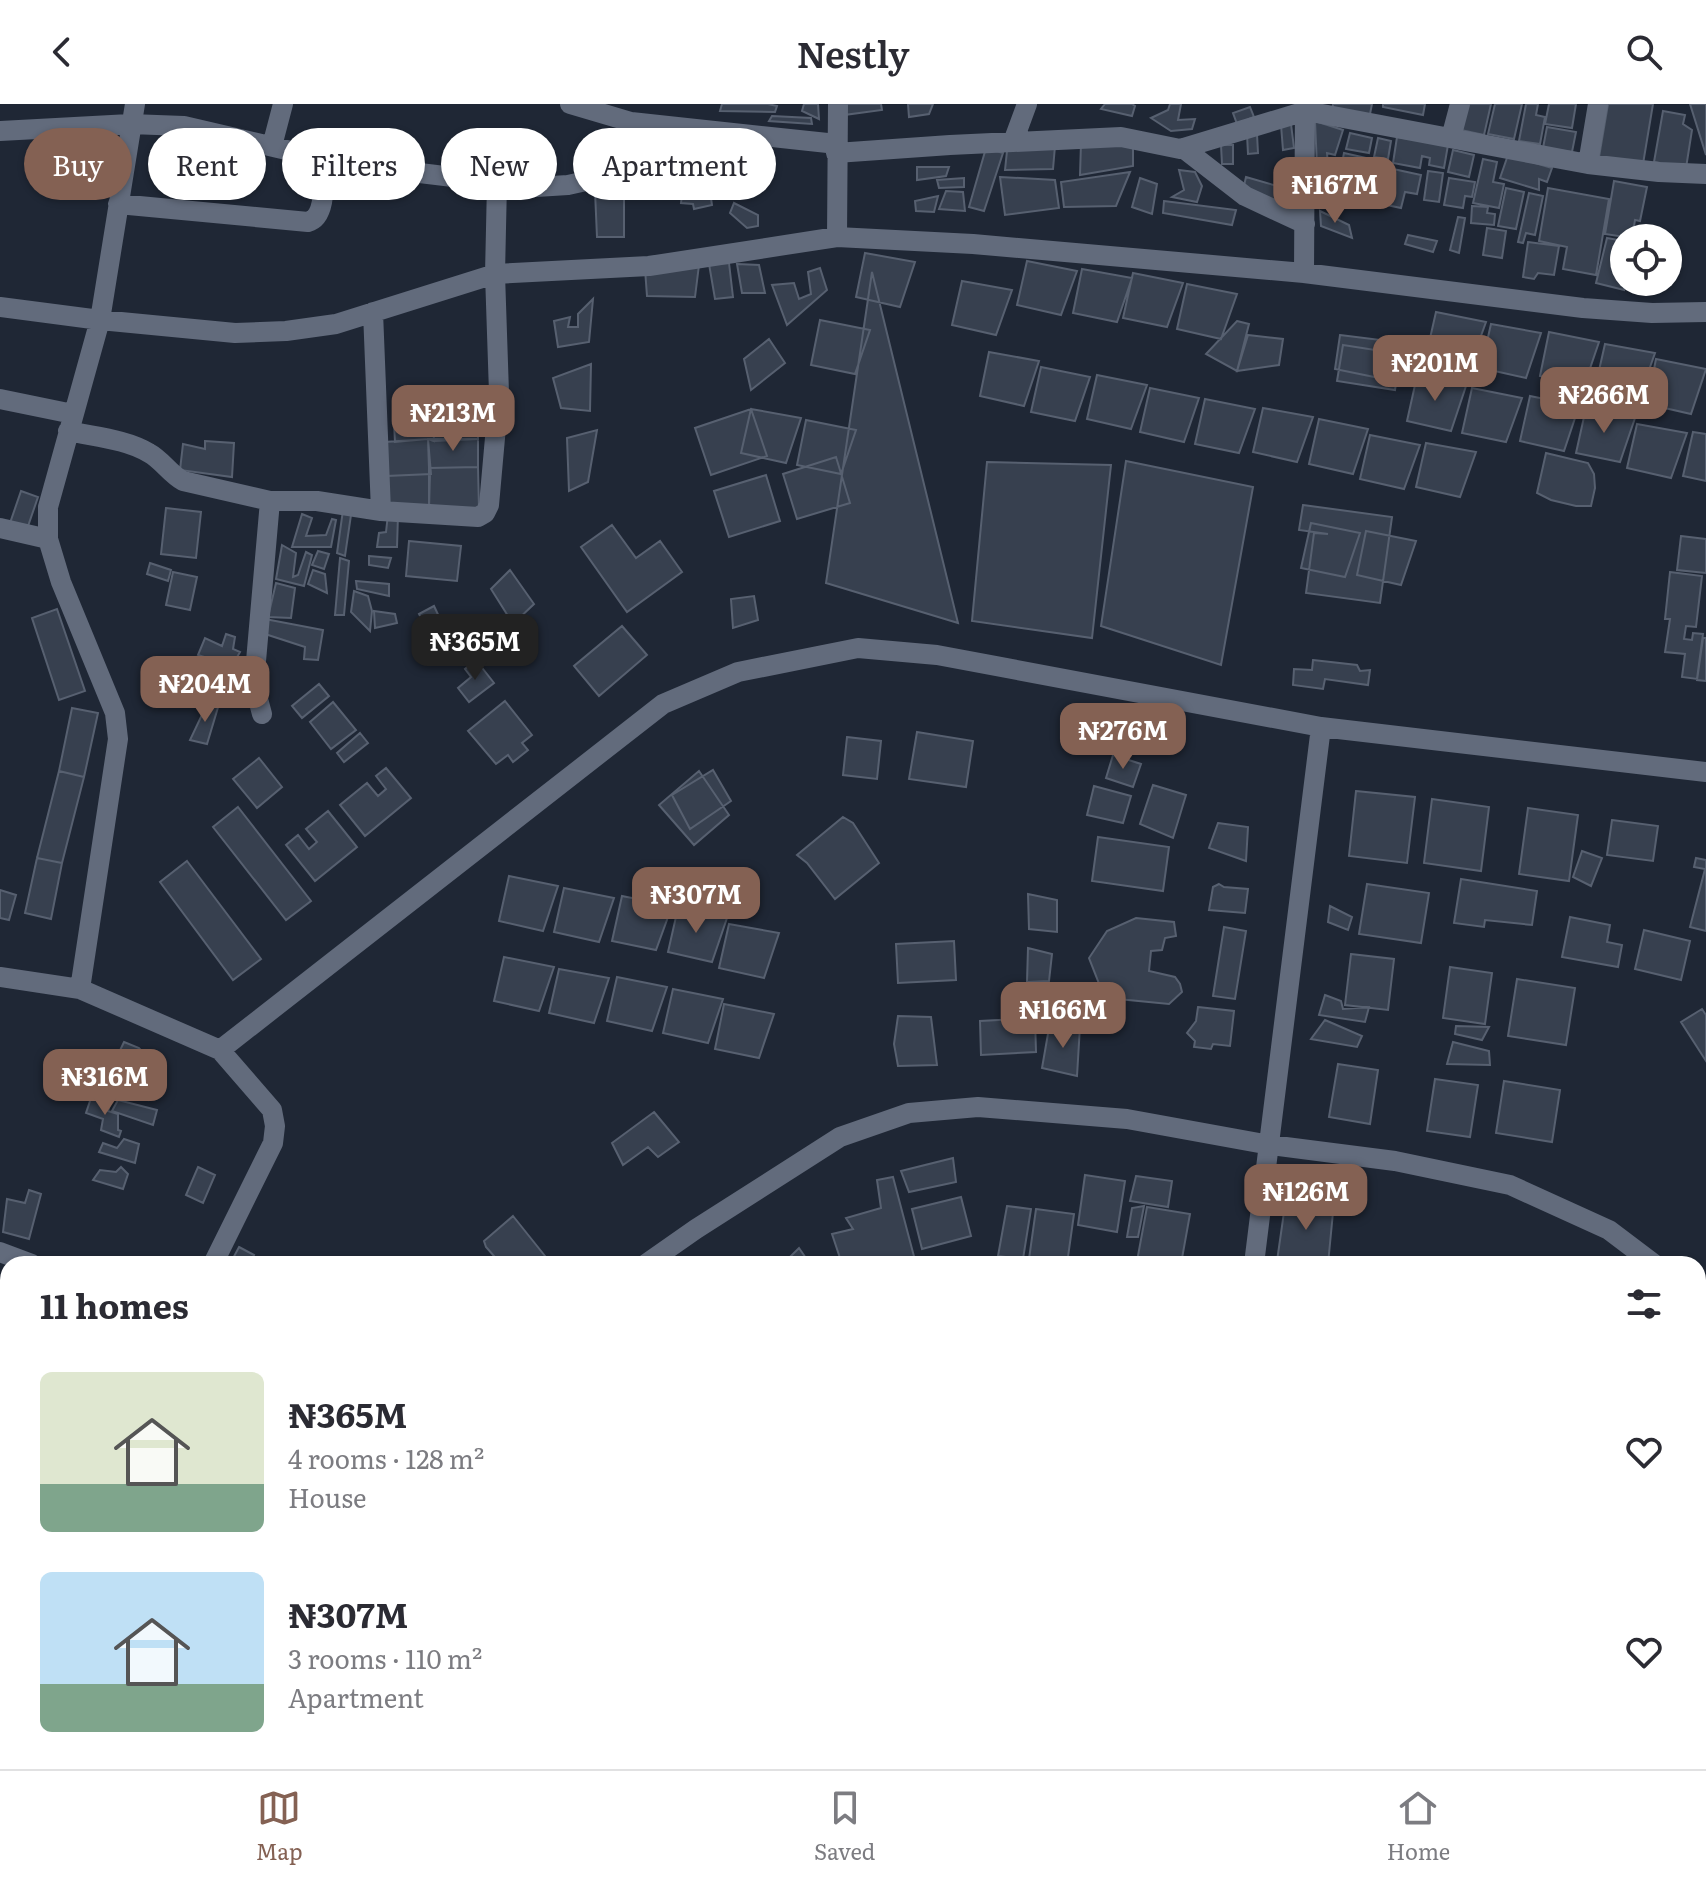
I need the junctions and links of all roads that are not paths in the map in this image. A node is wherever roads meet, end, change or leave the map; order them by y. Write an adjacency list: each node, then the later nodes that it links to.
1 (283, 104): 14 (street)
2 (570, 104): 9 (street)
3 (838, 104): 16 (street)
4 (1027, 104): 13 (street)
5 (1460, 104): 11 (street)
6 (1598, 104): 18 (street)
7 (1312, 108): 11 (street); 17 (street); 23 (street)
8 (132, 114): 10 (street); 14 (street); 22 (street)
9 (687, 128)
10 (0, 131)
11 (1451, 138): 18 (street)
12 (776, 140): 16 (street)
13 (1013, 142): 16 (street); 17 (street)
14 (272, 146): 15 (street)
15 (282, 148)
16 (837, 148): 24 (street)
17 (1183, 148): 23 (street)
18 (1588, 164): 19 (street)
19 (1706, 174)
20 (321, 200): 22 (street)
21 (497, 200): 26 (street)
22 (118, 204): 30 (street)
23 (1305, 224): 25 (street)
24 (837, 237): 25 (street); 26 (street)
25 (1304, 273): 29 (street)
26 (495, 274): 28 (street); 34 (street)
27 (0, 307): 30 (street)
28 (373, 312): 30 (street); 34 (street)
29 (1706, 312)
30 (100, 320): 32 (street)
31 (1, 401): 32 (street)
32 (70, 423): 33 (street); 36 (street)
33 (270, 501): 34 (street); 37 (street)
34 (381, 511)
35 (0, 528): 36 (street)
36 (48, 539): 41 (street)
37 (262, 714)
38 (1321, 727): 39 (street); 42 (street); 43 (street)
39 (1706, 772)
40 (0, 977): 41 (street)
41 (80, 989): 42 (street)
42 (220, 1050): 44 (street)
43 (1270, 1145): 45 (street); 46 (street); 47 (street)
44 (217, 1256)
45 (657, 1256)
46 (1255, 1256)
47 (1643, 1256)

